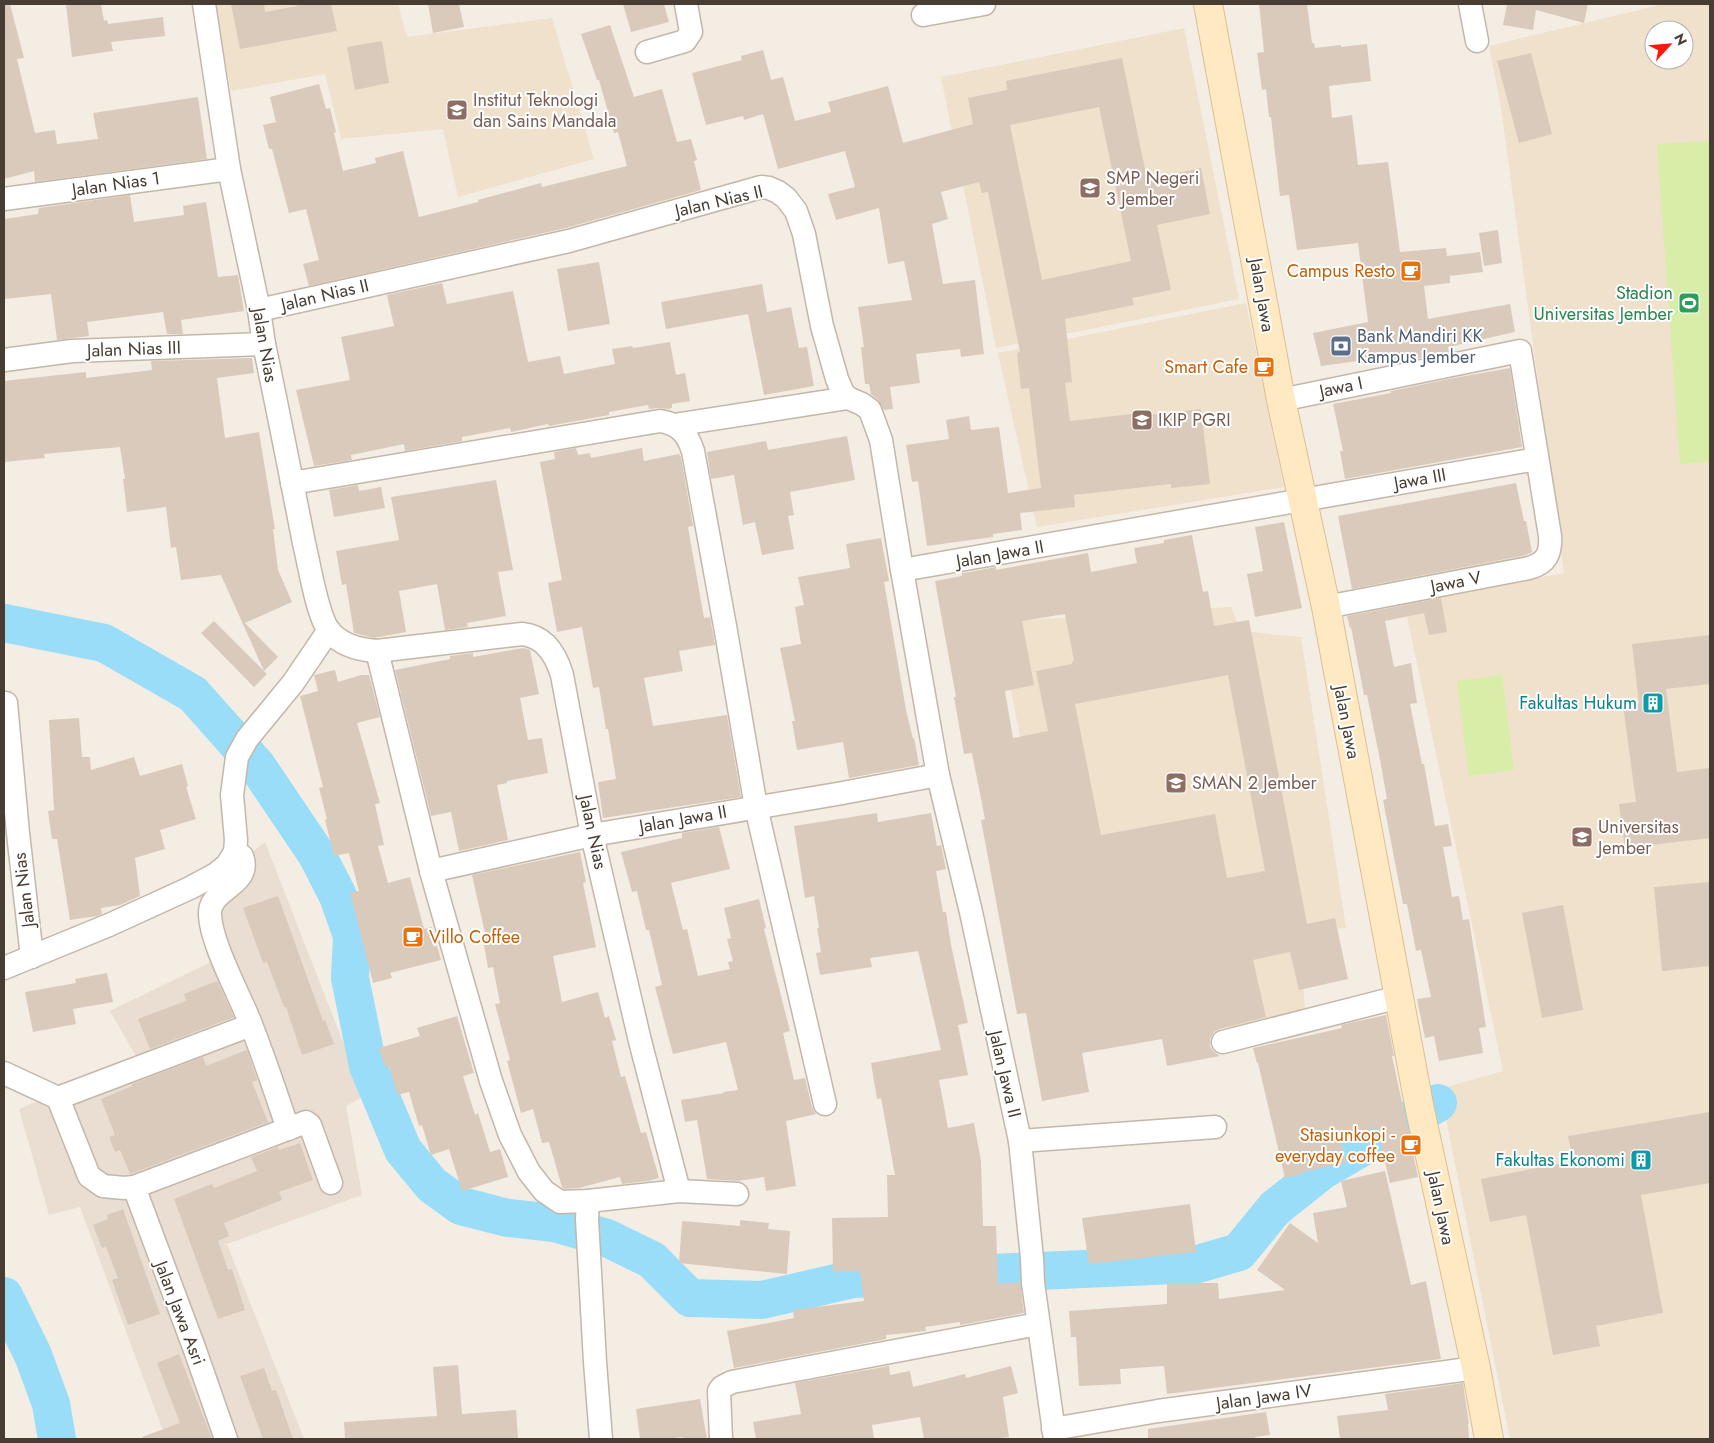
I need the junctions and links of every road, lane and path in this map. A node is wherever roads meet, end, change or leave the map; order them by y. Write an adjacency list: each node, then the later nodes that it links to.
1 (204, 4): 9 (street, Jalan Nias)
2 (686, 4): 8 (street)
3 (984, 4): 6 (street)
4 (1208, 4): 15 (main road, Jalan Jawa)
5 (1470, 4): 7 (street)
6 (923, 14)
7 (1477, 40)
8 (647, 52)
9 (229, 169): 10 (street, Jalan Nias 1); 11 (street, Jalan Nias)
10 (4, 199)
11 (259, 310): 12 (street, Jalan Nias); 14 (street, Jalan Nias II)
12 (264, 344): 13 (street, Jalan Nias III); 18 (street, Jalan Nias)
13 (4, 360)
14 (848, 398): 16 (street); 20 (street)
15 (1281, 400): 17 (street, Jawa I); 19 (main road, Jalan Jawa)
16 (674, 425): 18 (street); 26 (street)
17 (1537, 459): 19 (street, Jawa III); 21 (street, Jawa V)
18 (292, 482): 22 (street, Jalan Nias)
19 (1303, 499): 20 (street, Jalan Jawa II); 21 (main road, Jalan Jawa)
20 (902, 570): 25 (street, Jalan Jawa II)
21 (1326, 606): 32 (main road, Jalan Jawa)
22 (329, 630): 23 (street, Jalan Nias); 28 (street)
23 (377, 651): 27 (street, Jalan Nias); 29 (street)
24 (6, 703): 30 (street, Jalan Nias)
25 (938, 775): 26 (street, Jalan Jawa II); 40 (street, Jalan Jawa II)
26 (756, 807): 27 (street, Jalan Jawa II); 37 (street)
27 (592, 834): 29 (street, Jalan Jawa II); 43 (street, Jalan Nias)
28 (235, 852): 30 (street); 33 (street)
29 (431, 871): 45 (street)
30 (32, 957): 31 (street)
31 (4, 968)
32 (1398, 998): 34 (street); 47 (main road, Jalan Jawa)
33 (251, 1025): 36 (street); 39 (street)
34 (1223, 1042)
35 (4, 1073): 36 (street)
36 (58, 1098): 42 (street)
37 (825, 1104)
38 (1215, 1126): 40 (street)
39 (288, 1130): 41 (street); 42 (street)
40 (1020, 1141): 46 (street, Jalan Jawa II)
41 (331, 1183)
42 (134, 1187): 49 (street, Jalan Jawa Asri)
43 (679, 1191): 44 (street); 45 (street)
44 (737, 1194)
45 (588, 1210): 50 (street)
46 (1038, 1324): 48 (street, Jalan Jawa II); 51 (street)
47 (1476, 1368): 48 (street, Jalan Jawa IV); 52 (main road, Jalan Jawa)
48 (1054, 1434)
49 (226, 1439)
50 (601, 1439)
51 (721, 1439)
52 (1489, 1439)

